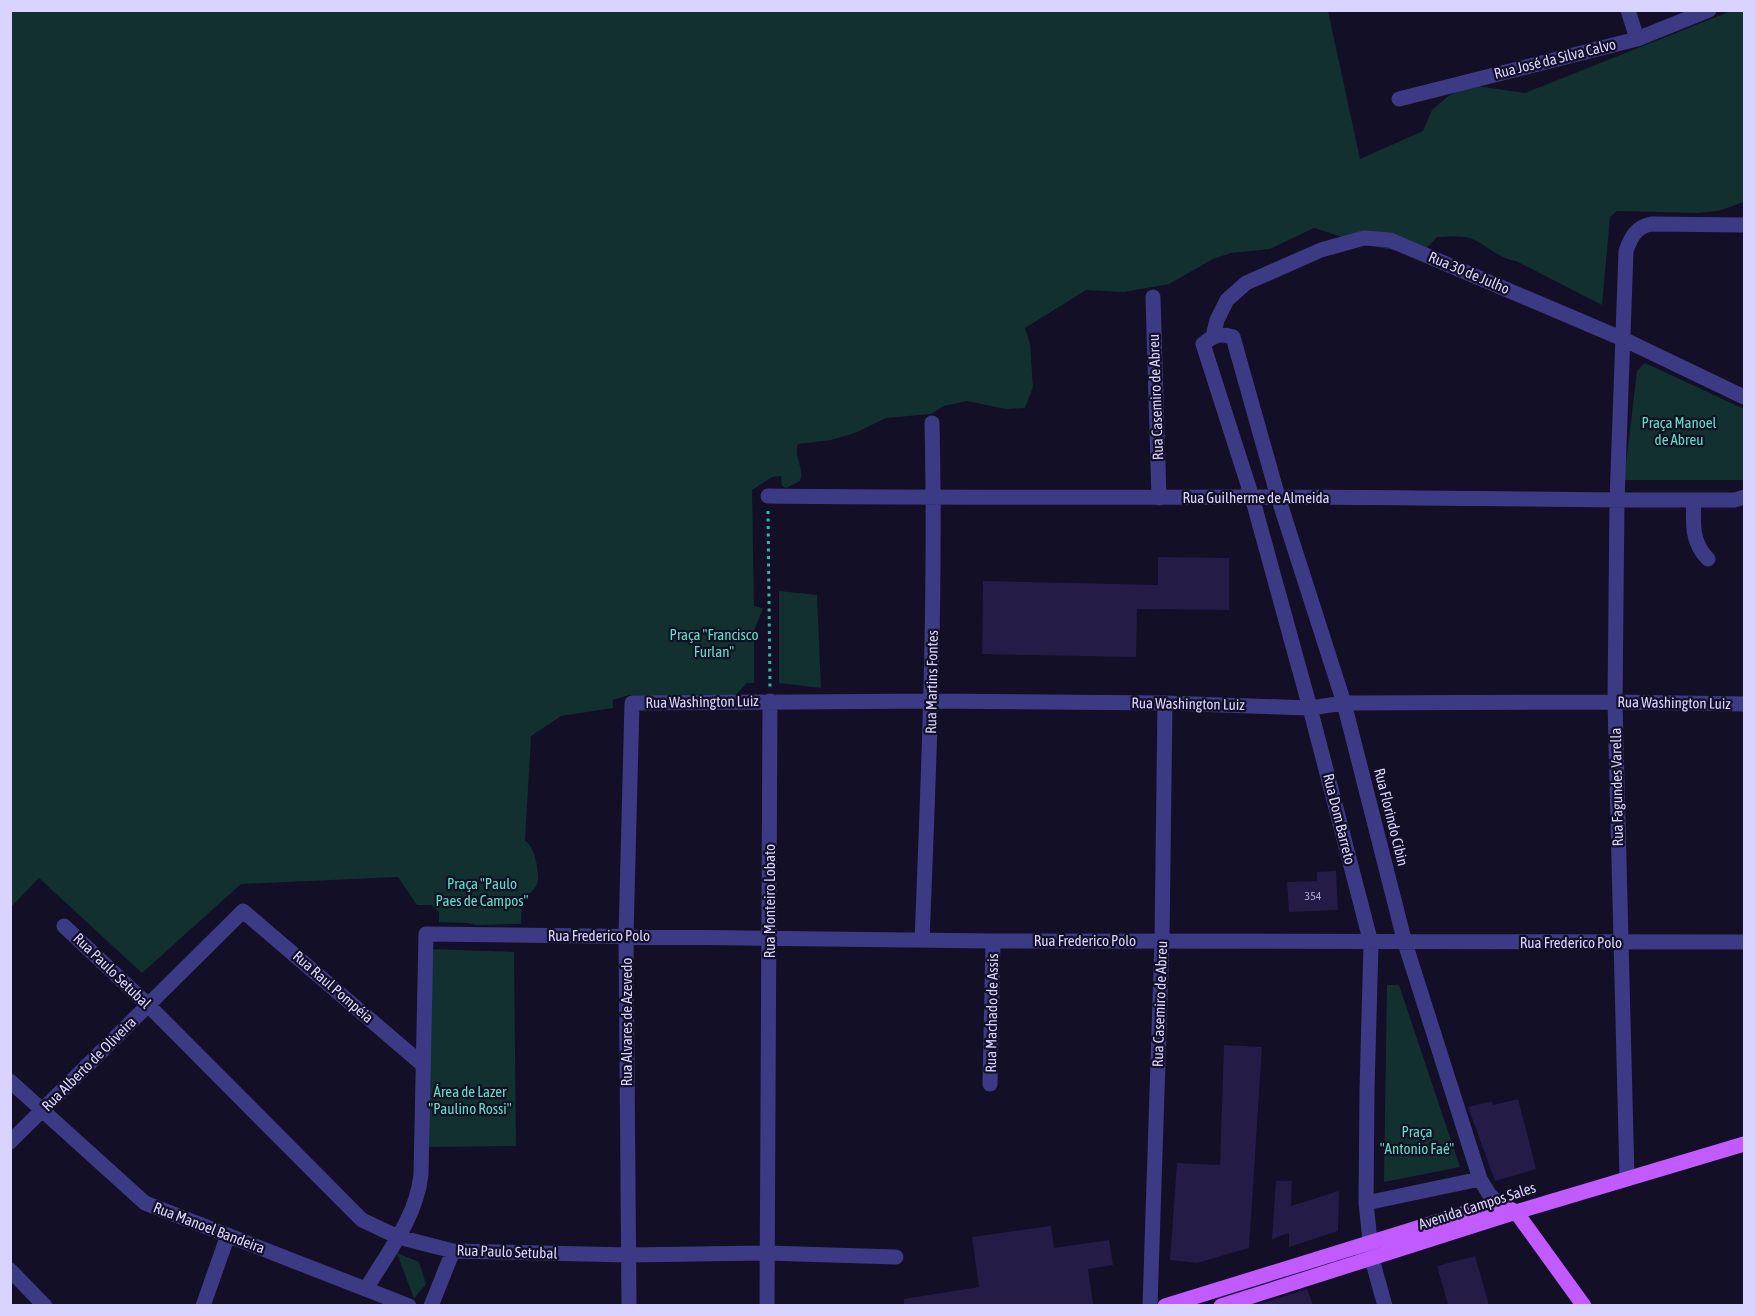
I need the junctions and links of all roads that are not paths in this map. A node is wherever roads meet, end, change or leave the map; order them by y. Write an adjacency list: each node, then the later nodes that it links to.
1 (1628, 10): 3 (street)
2 (1709, 10): 3 (street, Rua José da Silva Calvo)
3 (1637, 39): 4 (street, Rua José da Silva Calvo)
4 (1399, 99)
5 (1744, 225): 7 (street, Rua Fagundes Varella)
6 (1153, 297): 16 (street, Rua Casemiro de Abreu)
7 (1623, 339): 8 (street, Rua 30 de Julho); 9 (street, Rua 30 de Julho); 18 (street, Rua Fagundes Varella)
8 (1208, 340): 12 (street, Rua Dom Barreto); 13 (street, Rua Florindo Cibin)
9 (1744, 397)
10 (932, 423): 15 (street, Rua Martins Fontes)
11 (768, 496): 15 (street, Rua Guilherme de Almeida)
12 (1252, 497): 13 (street, Rua Guilherme de Almeida); 16 (street, Rua Guilherme de Almeida); 27 (street, Rua Dom Barreto)
13 (1278, 497): 18 (street, Rua Guilherme de Almeida); 25 (street, Rua Florindo Cibin)
14 (1744, 497): 17 (street, Rua Guilherme de Almeida)
15 (934, 498): 16 (street, Rua Guilherme de Almeida); 21 (street, Rua Martins Fontes)
16 (1159, 498)
17 (1694, 500): 18 (street, Rua Guilherme de Almeida); 19 (street)
18 (1617, 501): 22 (street, Rua Fagundes Varella)
19 (1708, 559)
20 (770, 701): 21 (street, Rua Washington Luiz); 23 (street, Rua Washington Luiz); 31 (street, Rua Monteiro Lobato)
21 (932, 701): 24 (street, Rua Washington Luiz); 32 (street, Rua Martins Fontes)
22 (1615, 702): 25 (street, Rua Washington Luiz); 26 (street, Rua Washington Luiz); 38 (street, Rua Fagundes Varella)
23 (632, 703): 30 (street, Rua Alvares de Azevedo)
24 (1165, 703): 27 (street, Rua Washington Luiz); 33 (street, Rua Casemiro de Abreu)
25 (1344, 703): 27 (street, Rua Washington Luiz); 37 (street, Rua Florindo Cibin)
26 (1744, 704)
27 (1310, 708): 36 (street, Rua Dom Barreto)
28 (243, 911): 39 (street, Rua Alberto de Oliveira); 40 (street, Rua Raul Pompéia)
29 (64, 926): 39 (street, Rua Paulo Setubal)
30 (626, 936): 31 (street, Rua Frederico Polo); 40 (street, Rua Frederico Polo); 56 (street, Rua Alvares de Azevedo)
31 (770, 938): 32 (street, Rua Frederico Polo); 55 (street, Rua Monteiro Lobato)
32 (922, 940): 34 (street, Rua Frederico Polo)
33 (1162, 940): 34 (street, Rua Frederico Polo); 36 (street, Rua Frederico Polo); 69 (street, Rua Casemiro de Abreu)
34 (993, 941): 42 (street, Rua Machado de Assis)
35 (1744, 942): 38 (street, Rua Frederico Polo)
36 (1371, 943): 37 (street, Rua Frederico Polo); 48 (street, Rua Dom Barreto)
37 (1405, 943): 38 (street, Rua Frederico Polo); 47 (street, Rua Florindo Cibin)
38 (1621, 943): 46 (street, Rua Fagundes Varella)
39 (148, 1005): 43 (street, Rua Alberto de Oliveira); 52 (street, Rua Paulo Setubal)
40 (422, 1064): 52 (street)
41 (10, 1081): 43 (street, Rua Manoel Bandeira)
42 (990, 1084)
43 (42, 1111): 44 (street, Rua Alberto de Oliveira); 51 (street, Rua Manoel Bandeira)
44 (10, 1142)
45 (1744, 1144): 46 (main road, Avenida Campos Sales)
46 (1627, 1178): 50 (main road, Avenida Campos Sales)
47 (1480, 1179): 48 (street); 49 (street, Rua Florindo Cibin)
48 (1366, 1203): 53 (street, Rua Dom Barreto)
49 (1498, 1203): 50 (main road, Rua Florindo Cibin); 53 (main road, Avenida Campos Sales)
50 (1516, 1212): 58 (main road, Avenida Campos Sales); 73 (main road, Rua Florindo Cibin)
51 (228, 1235): 61 (street, Rua Manoel Bandeira); 64 (street)
52 (398, 1237): 54 (street, Rua Paulo Setubal); 61 (street)
53 (1369, 1242): 58 (street, Rua Dom Barreto); 70 (main road, Avenida Campos Sales)
54 (453, 1251): 56 (street, Rua Paulo Setubal); 66 (street)
55 (766, 1253): 56 (street, Rua Paulo Setubal); 57 (street, Rua Paulo Setubal); 68 (street, Rua Monteiro Lobato)
56 (629, 1255): 67 (street, Rua Alvares de Azevedo)
57 (897, 1257)
58 (1372, 1259): 71 (main road, Avenida Campos Sales); 72 (street, Rua Dom Barreto)
59 (10, 1270): 60 (street)
60 (24, 1283): 62 (street); 63 (street)
61 (366, 1288): 65 (street, Rua Manoel Bandeira)
62 (29, 1305)
63 (45, 1305)
64 (203, 1305)
65 (409, 1305)
66 (431, 1305)
67 (629, 1305)
68 (767, 1305)
69 (1150, 1305)
70 (1165, 1305)
71 (1221, 1305)
72 (1385, 1305)
73 (1584, 1305)

